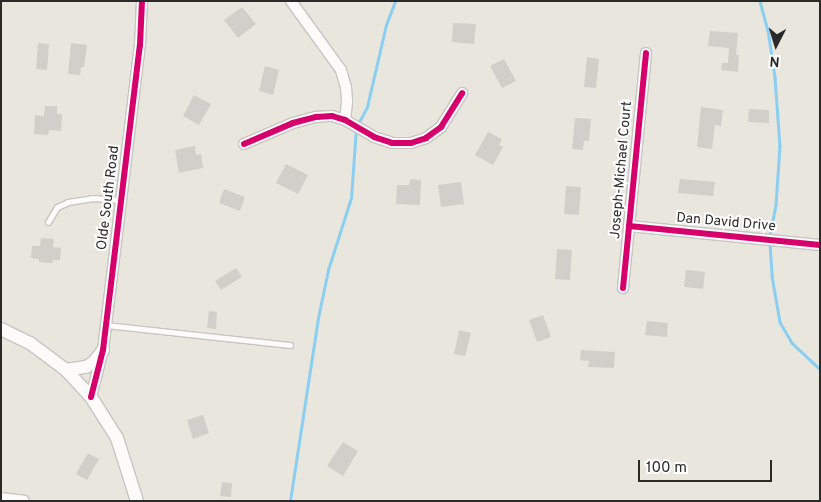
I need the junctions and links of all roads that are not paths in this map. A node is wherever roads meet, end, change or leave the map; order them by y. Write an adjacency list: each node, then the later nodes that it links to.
1 (142, 1): 7 (street, Olde South Road)
2 (291, 1): 5 (street)
3 (646, 53): 9 (street, Joseph-Michael Court)
4 (462, 92): 5 (street)
5 (344, 120): 6 (street)
6 (244, 144)
7 (121, 200): 8 (lane); 12 (street, Olde South Road)
8 (48, 222)
9 (629, 226): 10 (street, Dan David Drive); 11 (street, Joseph-Michael Court)
10 (820, 245)
11 (624, 288)
12 (106, 324): 14 (lane); 15 (street, Olde South Road)
13 (1, 329): 16 (street)
14 (290, 345)
15 (103, 350): 16 (street); 17 (street, Olde South Road)
16 (66, 370): 17 (street)
17 (91, 397): 20 (street)
18 (1, 498): 19 (street)
19 (24, 501)
20 (138, 501)

